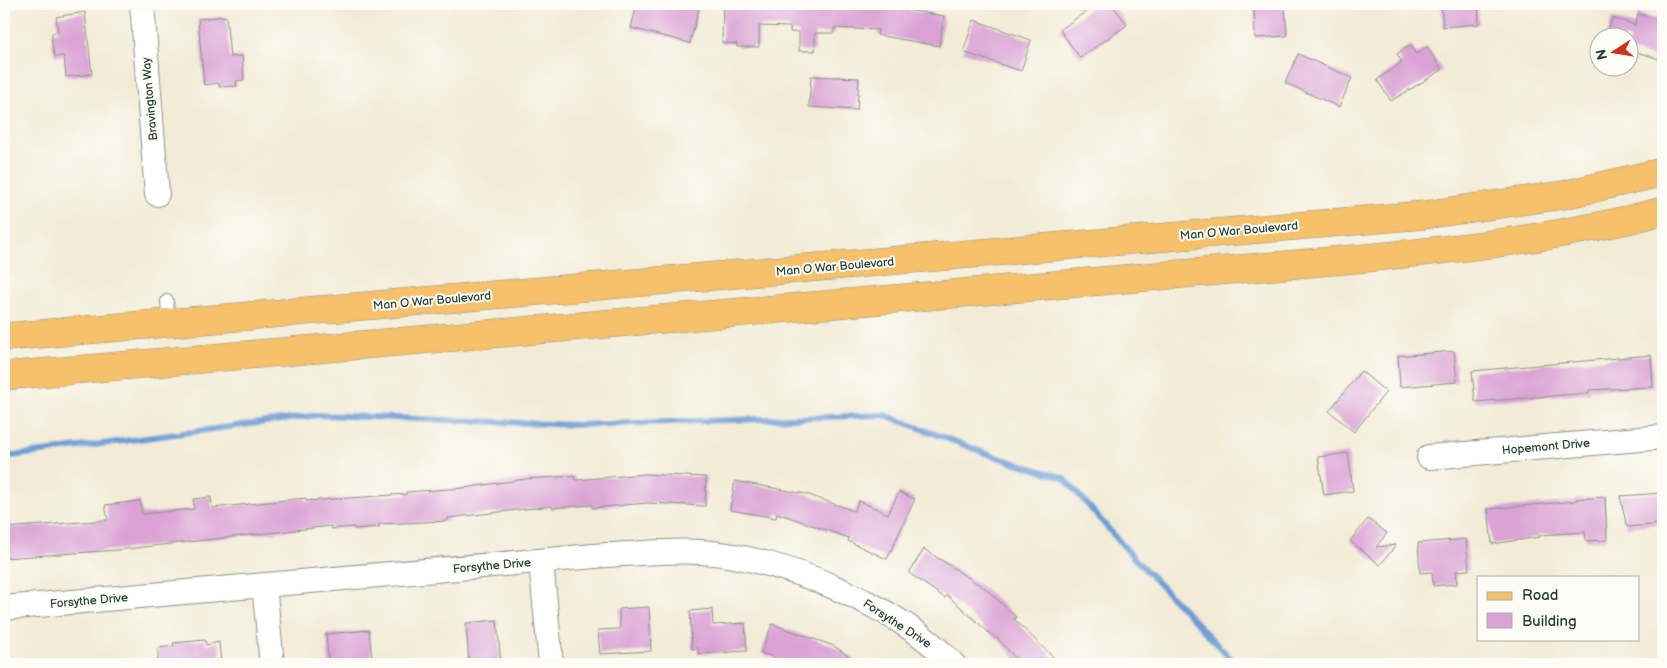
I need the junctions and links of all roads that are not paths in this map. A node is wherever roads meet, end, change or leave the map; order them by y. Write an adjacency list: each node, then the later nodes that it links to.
1 (142, 4): 3 (street, Bravington Way)
2 (1663, 172): 5 (main road, Man O War Boulevard)
3 (157, 194)
4 (1663, 211): 6 (main road)
5 (4, 337)
6 (4, 376)
7 (1663, 437): 8 (street, Hopemont Drive)
8 (1429, 457)
9 (541, 562): 10 (street, Forsythe Drive); 13 (street); 14 (street, Forsythe Drive)
10 (264, 585): 11 (street, Forsythe Drive); 12 (street)
11 (4, 608)
12 (272, 664)
13 (551, 664)
14 (954, 664)

